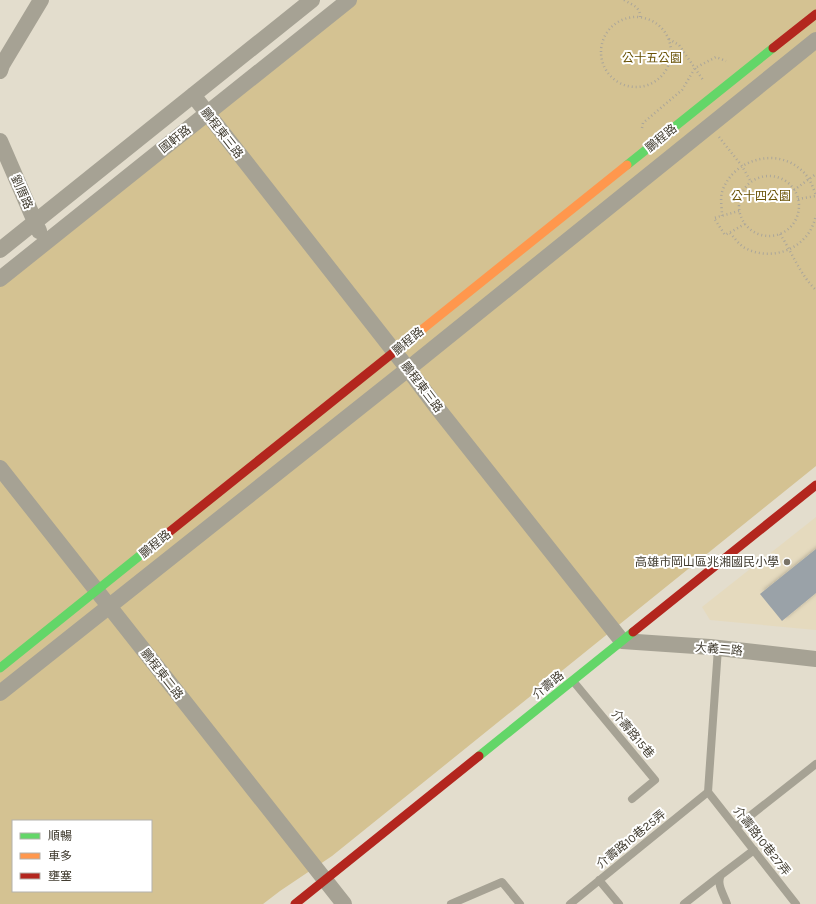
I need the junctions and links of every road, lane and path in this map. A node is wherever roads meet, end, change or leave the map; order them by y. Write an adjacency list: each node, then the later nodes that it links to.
1 (41, 0): 11 (street)
2 (312, 0): 13 (street, 國軒路)
3 (349, 0): 14 (street, 國軒路)
4 (624, 0): 6 (path)
5 (816, 14): 37 (street, 鵬程路)
6 (640, 18): 7 (path); 7 (path)
7 (668, 38): 10 (path)
8 (816, 40): 38 (street, 鵬程路)
9 (731, 62): 10 (path)
10 (695, 68): 12 (path); 15 (path)
11 (0, 71)
12 (705, 83)
13 (193, 96): 14 (street, 鵬程東三路); 28 (street, 國軒路)
14 (207, 114): 32 (street, 國軒路); 37 (street, 鵬程東三路)
15 (642, 129)
16 (716, 133): 18 (path)
17 (0, 141): 28 (street, 劉厝路)
18 (742, 166): 20 (path); 21 (path); 27 (path)
19 (816, 174): 20 (path)
20 (809, 179): 22 (path); 23 (path)
21 (751, 182): 22 (path); 25 (path)
22 (794, 190): 24 (path)
23 (816, 195): 24 (path)
24 (798, 199): 31 (path)
25 (739, 211): 27 (path); 29 (path)
26 (816, 215): 34 (path)
27 (722, 216): 30 (path)
28 (35, 222): 32 (street, 劉厝路); 33 (street, 國軒路)
29 (745, 224): 30 (path); 31 (path)
30 (730, 232): 34 (path)
31 (780, 234): 34 (path)
32 (45, 243): 35 (street, 國軒路)
33 (0, 250)
34 (790, 250): 36 (path)
35 (0, 279)
36 (816, 290)
37 (394, 352): 38 (street, 鵬程東三路); 41 (street, 鵬程路)
38 (408, 369): 42 (street, 鵬程路); 43 (street, 鵬程東三路)
39 (0, 468): 41 (street, 鵬程東二路)
40 (816, 485): 43 (street, 介壽路)
41 (97, 591): 42 (street, 鵬程東二路); 46 (street, 鵬程路)
42 (109, 606): 48 (street, 鵬程路); 55 (street, 鵬程東二路)
43 (622, 641): 44 (street, 大義二路); 47 (street, 介壽路)
44 (718, 648): 45 (street, 大義二路); 50 (lane)
45 (816, 659)
46 (0, 668)
47 (572, 680): 51 (lane, 介壽路15巷); 55 (street, 介壽路)
48 (0, 693)
49 (816, 764): 52 (lane)
50 (708, 792): 52 (lane, 介壽路10巷27弄); 56 (lane, 介壽路10巷25弄)
51 (632, 799)
52 (736, 827): 53 (lane, 介壽路10巷27弄)
53 (754, 850): 54 (lane); 65 (lane, 介壽路10巷27弄)
54 (721, 875): 63 (lane); 64 (lane)
55 (325, 880): 57 (street, 介壽路); 58 (street, 鵬程東二路)
56 (599, 880): 61 (lane, 介壽路10巷25弄); 62 (lane)
57 (299, 902)
58 (344, 904)
59 (451, 904): 60 (lane)
60 (520, 904)
61 (570, 904)
62 (619, 904)
63 (684, 904)
64 (727, 904)
65 (796, 904)

